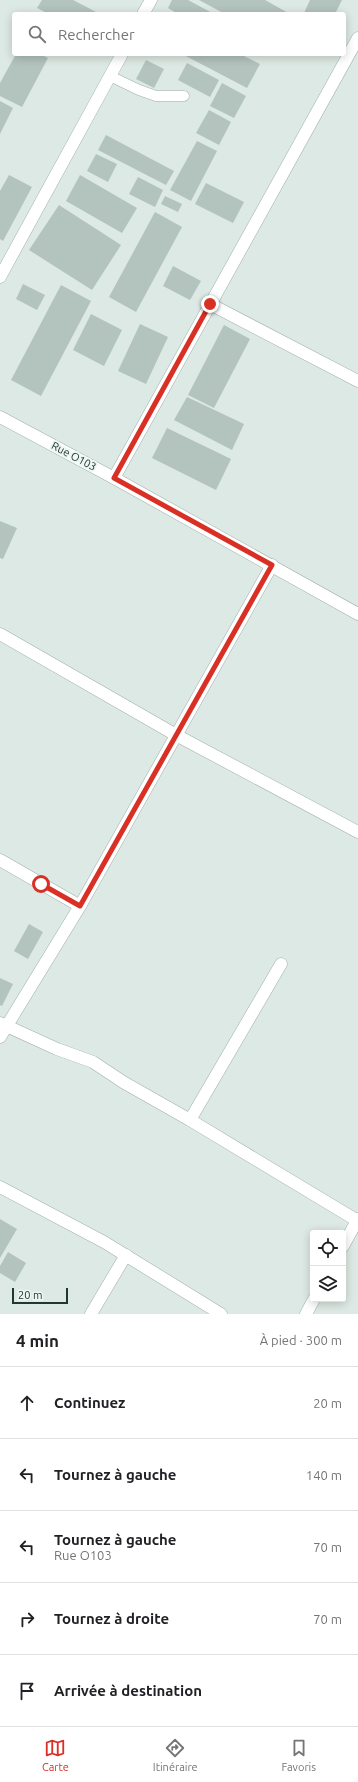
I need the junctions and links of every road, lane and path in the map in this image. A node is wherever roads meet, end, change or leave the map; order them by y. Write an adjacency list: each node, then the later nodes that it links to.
1 (151, 0): 2 (street)
2 (144, 12)
3 (358, 38): 8 (street)
4 (121, 56): 5 (street)
5 (110, 76): 6 (lane); 7 (street)
6 (184, 96)
7 (0, 277)
8 (210, 304): 9 (street); 11 (street)
9 (358, 381)
10 (0, 417): 11 (street, Rue O103)
11 (114, 478): 12 (street, Rue O103)
12 (272, 565): 13 (street, Rue O103); 15 (street)
13 (358, 614)
14 (0, 634): 15 (street)
15 (176, 735): 16 (street); 18 (street)
16 (358, 832)
17 (0, 860): 18 (street)
18 (80, 906): 20 (street)
19 (281, 964): 21 (street)
20 (2, 1028): 21 (street)
21 (190, 1120): 23 (street)
22 (0, 1187): 25 (street)
23 (358, 1220): 24 (street)
24 (346, 1241)
25 (126, 1255): 27 (street); 28 (street)
26 (312, 1302): 29 (street)
27 (91, 1314)
28 (221, 1314)
29 (306, 1314)

